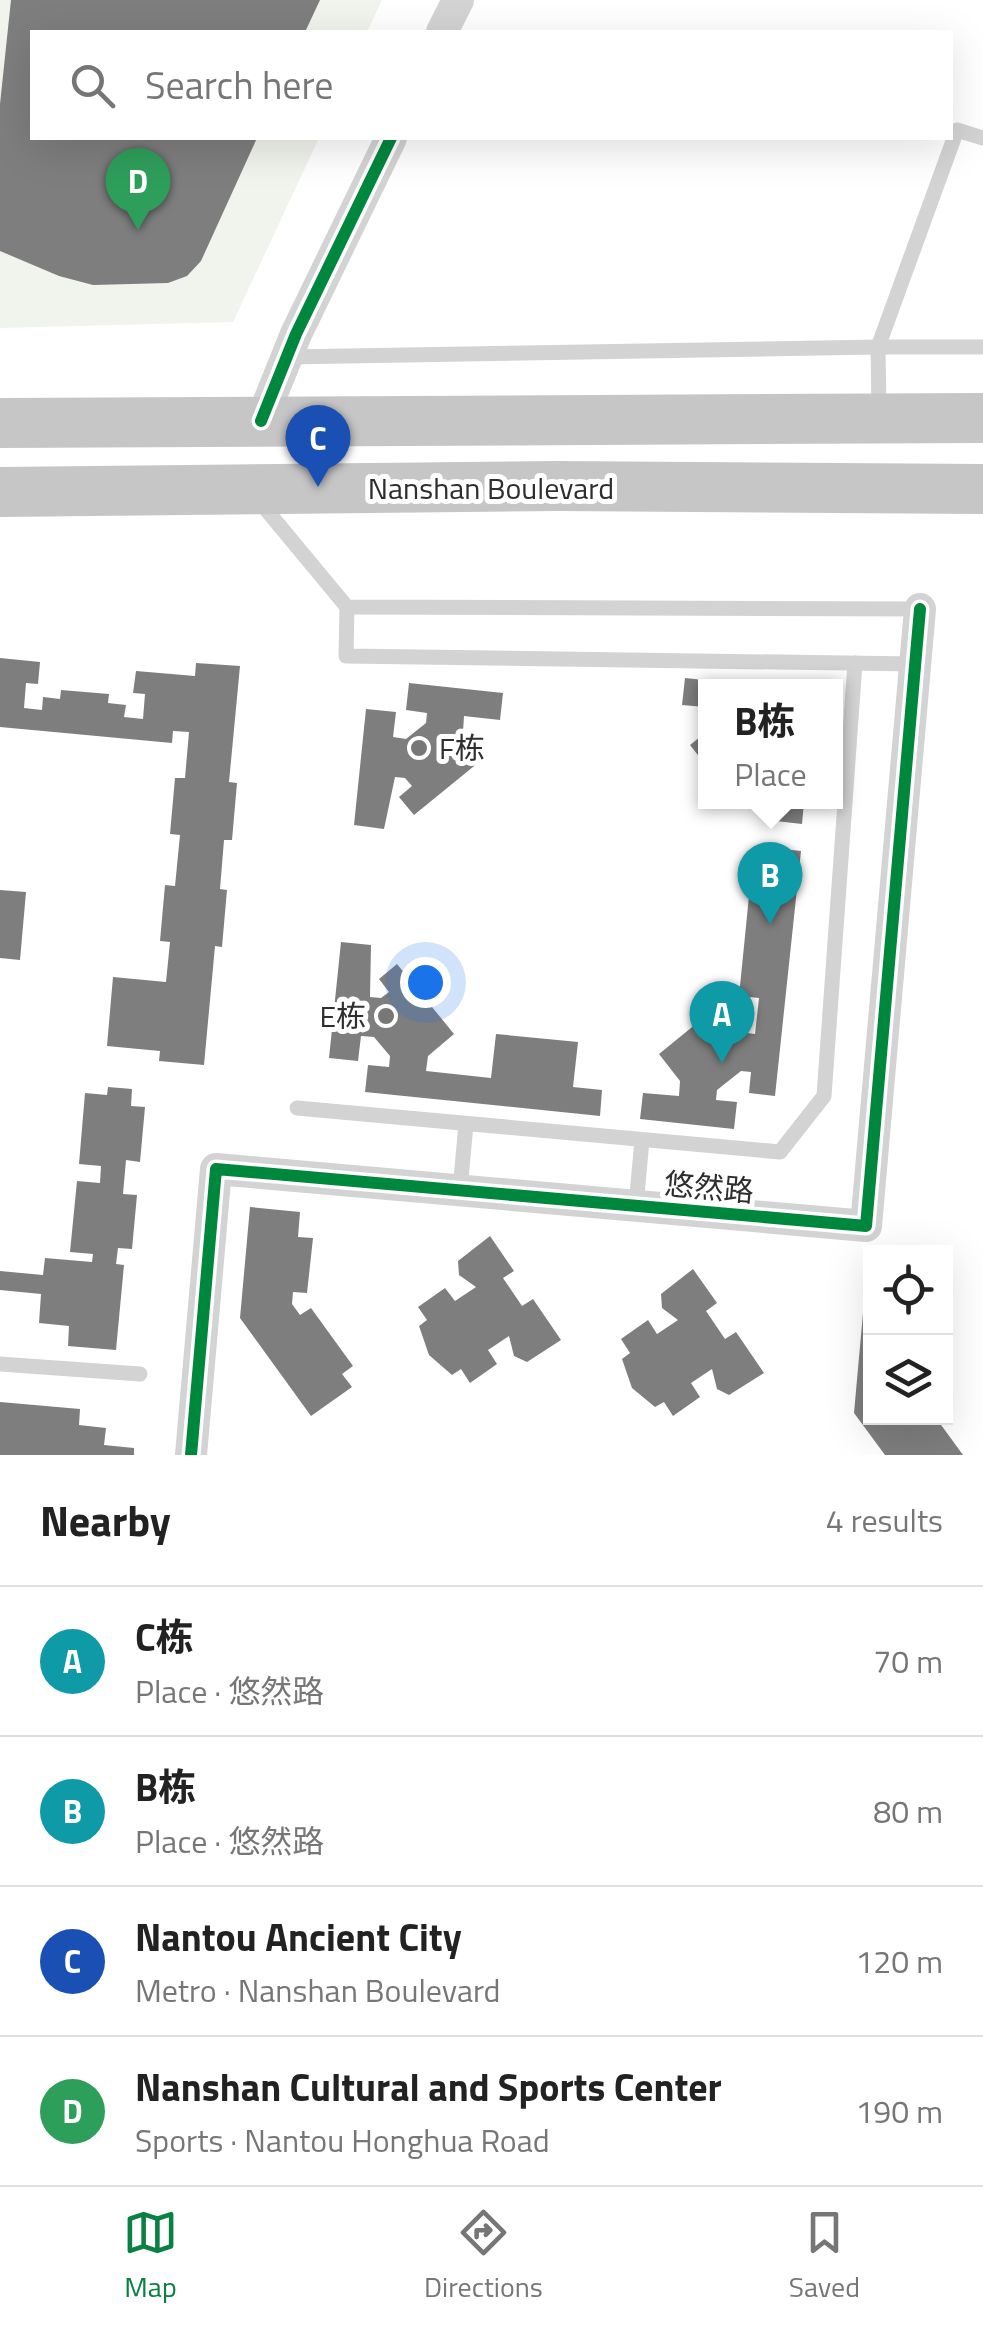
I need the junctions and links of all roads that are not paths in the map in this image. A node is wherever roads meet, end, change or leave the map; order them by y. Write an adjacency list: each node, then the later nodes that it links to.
1 (458, 0): 2 (street)
2 (443, 30)
3 (983, 138): 6 (lane)
4 (390, 140): 7 (street)
5 (983, 346): 6 (lane)
6 (878, 347): 7 (lane); 8 (lane)
7 (287, 358): 10 (street)
8 (879, 418): 9 (main road); 10 (main road)
9 (983, 418)
10 (262, 421): 11 (main road)
11 (0, 422)
12 (244, 490): 13 (main road, Nanshan Boulevard); 14 (main road, Nanshan Boulevard); 15 (lane)
13 (983, 490)
14 (0, 492)
15 (347, 607): 16 (lane); 17 (lane)
16 (920, 609): 18 (street, 悠然路)
17 (855, 662): 18 (lane); 21 (lane)
18 (916, 664): 23 (street, 悠然路)
19 (298, 1108): 20 (lane)
20 (466, 1124): 21 (lane); 22 (lane)
21 (642, 1140): 23 (lane)
22 (460, 1190): 23 (street, 悠然路); 26 (street, 悠然路)
23 (636, 1206)
24 (0, 1364): 25 (lane)
25 (140, 1374)
26 (191, 1455)

